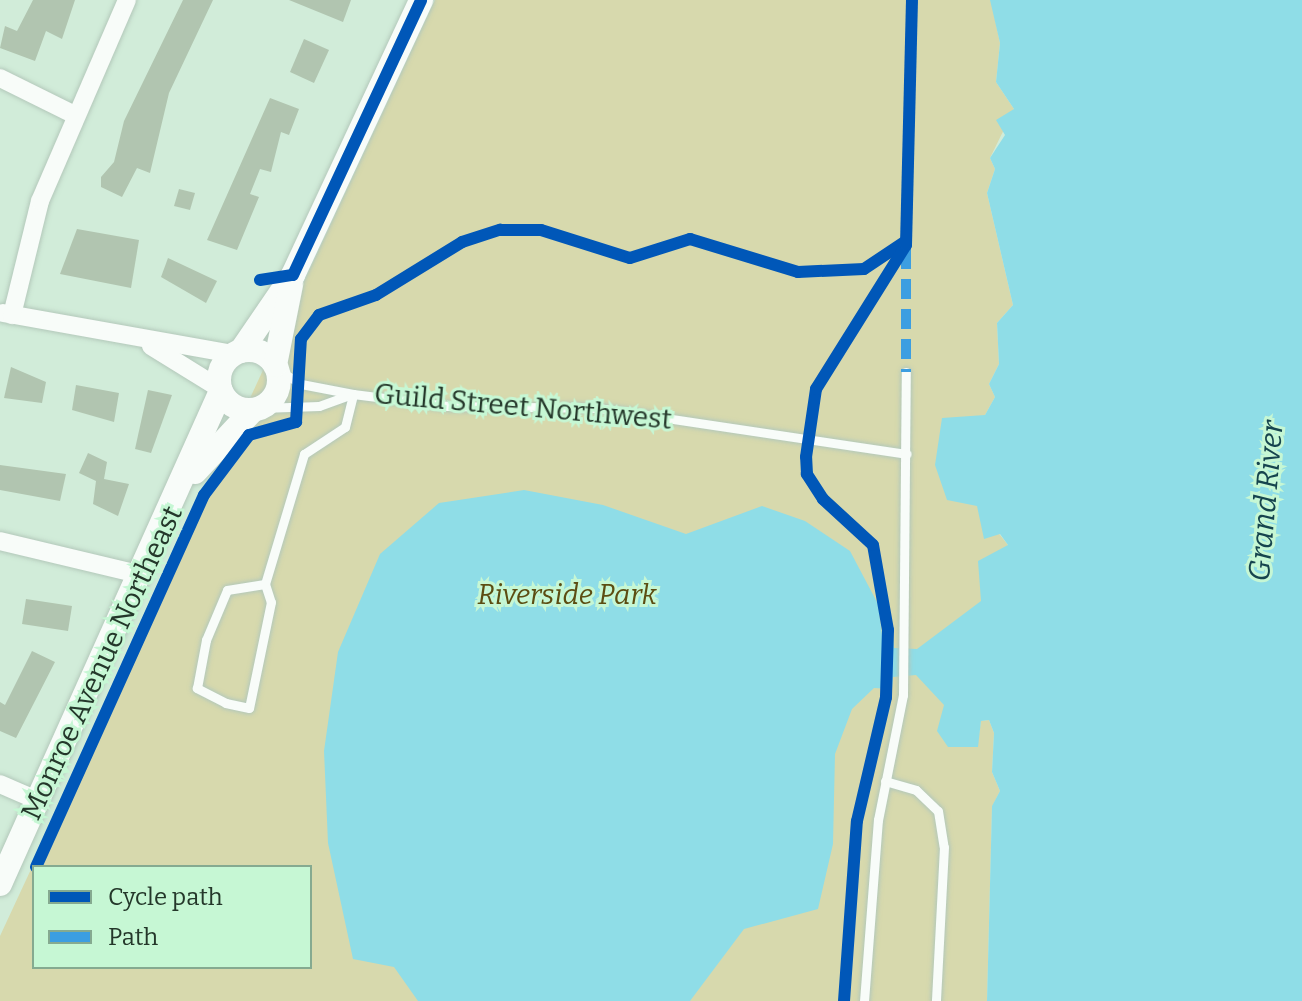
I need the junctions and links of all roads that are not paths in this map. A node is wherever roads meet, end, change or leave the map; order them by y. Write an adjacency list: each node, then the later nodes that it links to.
1 (127, 0): 4 (street)
2 (421, 0): 5 (main road)
3 (0, 78): 4 (street)
4 (75, 115): 6 (street)
5 (293, 275): 8 (main road); 9 (main road)
6 (6, 314): 7 (street)
7 (149, 344): 8 (street); 11 (street)
8 (237, 352): 9 (main road); 11 (main road)
9 (276, 367): 12 (lane, Guild Street Northwest); 13 (main road)
10 (906, 372): 14 (lane)
11 (220, 390): 13 (main road); 15 (main road, Monroe Avenue Northeast)
12 (353, 394): 13 (lane, Guild Street Northwest); 14 (lane, Guild Street Northwest); 18 (lane)
13 (257, 409): 15 (main road, Monroe Avenue Northeast)
14 (907, 454): 19 (lane)
15 (183, 486): 17 (main road, Monroe Avenue Northeast)
16 (0, 541): 17 (street)
17 (143, 575): 21 (main road, Monroe Avenue Northeast)
18 (265, 584): 18 (lane)
19 (885, 781): 23 (lane); 24 (lane)
20 (0, 784): 21 (street)
21 (39, 801): 22 (main road, Monroe Avenue Northeast)
22 (0, 884)
23 (864, 1001)
24 (936, 1001)

